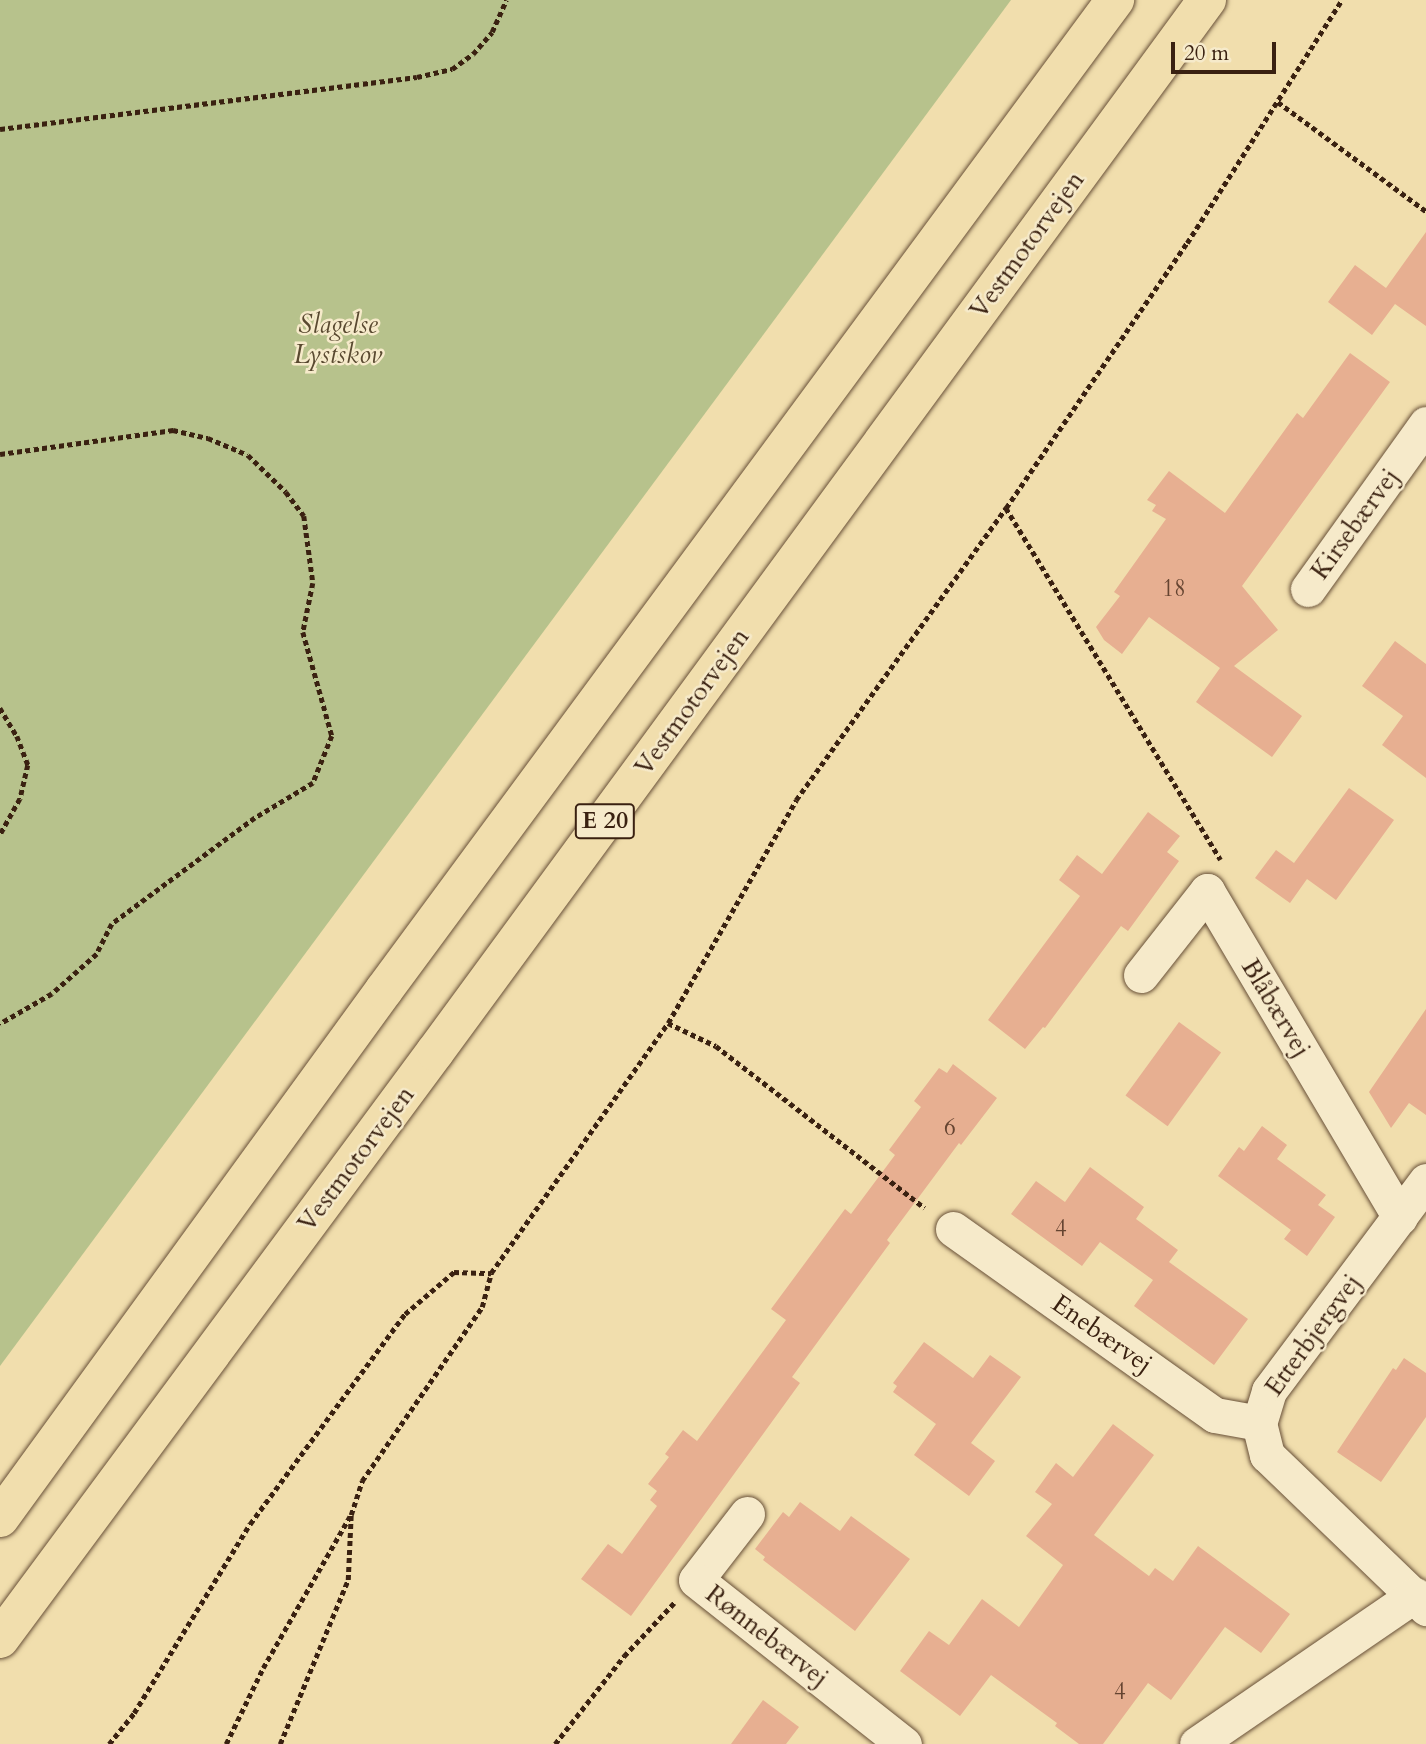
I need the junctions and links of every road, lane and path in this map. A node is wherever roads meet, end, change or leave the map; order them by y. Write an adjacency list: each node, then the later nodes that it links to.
1 (506, 0): 6 (path)
2 (1115, 0): 25 (highway)
3 (1206, 0): 28 (highway, Vestmotorvejen / E 20)
4 (1342, 0): 5 (path)
5 (1278, 102): 7 (path); 10 (path)
6 (0, 129)
7 (1426, 211)
8 (1426, 424): 11 (street, Kirsebærvej)
9 (0, 454): 17 (path)
10 (1006, 508): 14 (path); 16 (path)
11 (1308, 589)
12 (0, 708): 13 (path)
13 (0, 835)
14 (1207, 891): 15 (street); 19 (street, Blåbærvej)
15 (1140, 975)
16 (668, 1023): 20 (path); 21 (path)
17 (0, 1024)
18 (1426, 1181): 19 (street, Etterbjergvej)
19 (1400, 1217): 22 (street, Etterbjergvej)
20 (953, 1228): 22 (street, Enebærvej)
21 (491, 1273): 24 (path); 29 (path)
22 (1259, 1423): 27 (street, Etterbjergvej)
23 (747, 1514): 26 (street, Rønnebærvej)
24 (351, 1516): 30 (path); 31 (path)
25 (0, 1518)
26 (696, 1580): 32 (path); 33 (street, Rønnebærvej)
27 (1421, 1601): 34 (street)
28 (0, 1639)
29 (109, 1744)
30 (226, 1744)
31 (280, 1744)
32 (555, 1744)
33 (904, 1744)
34 (1197, 1744)

